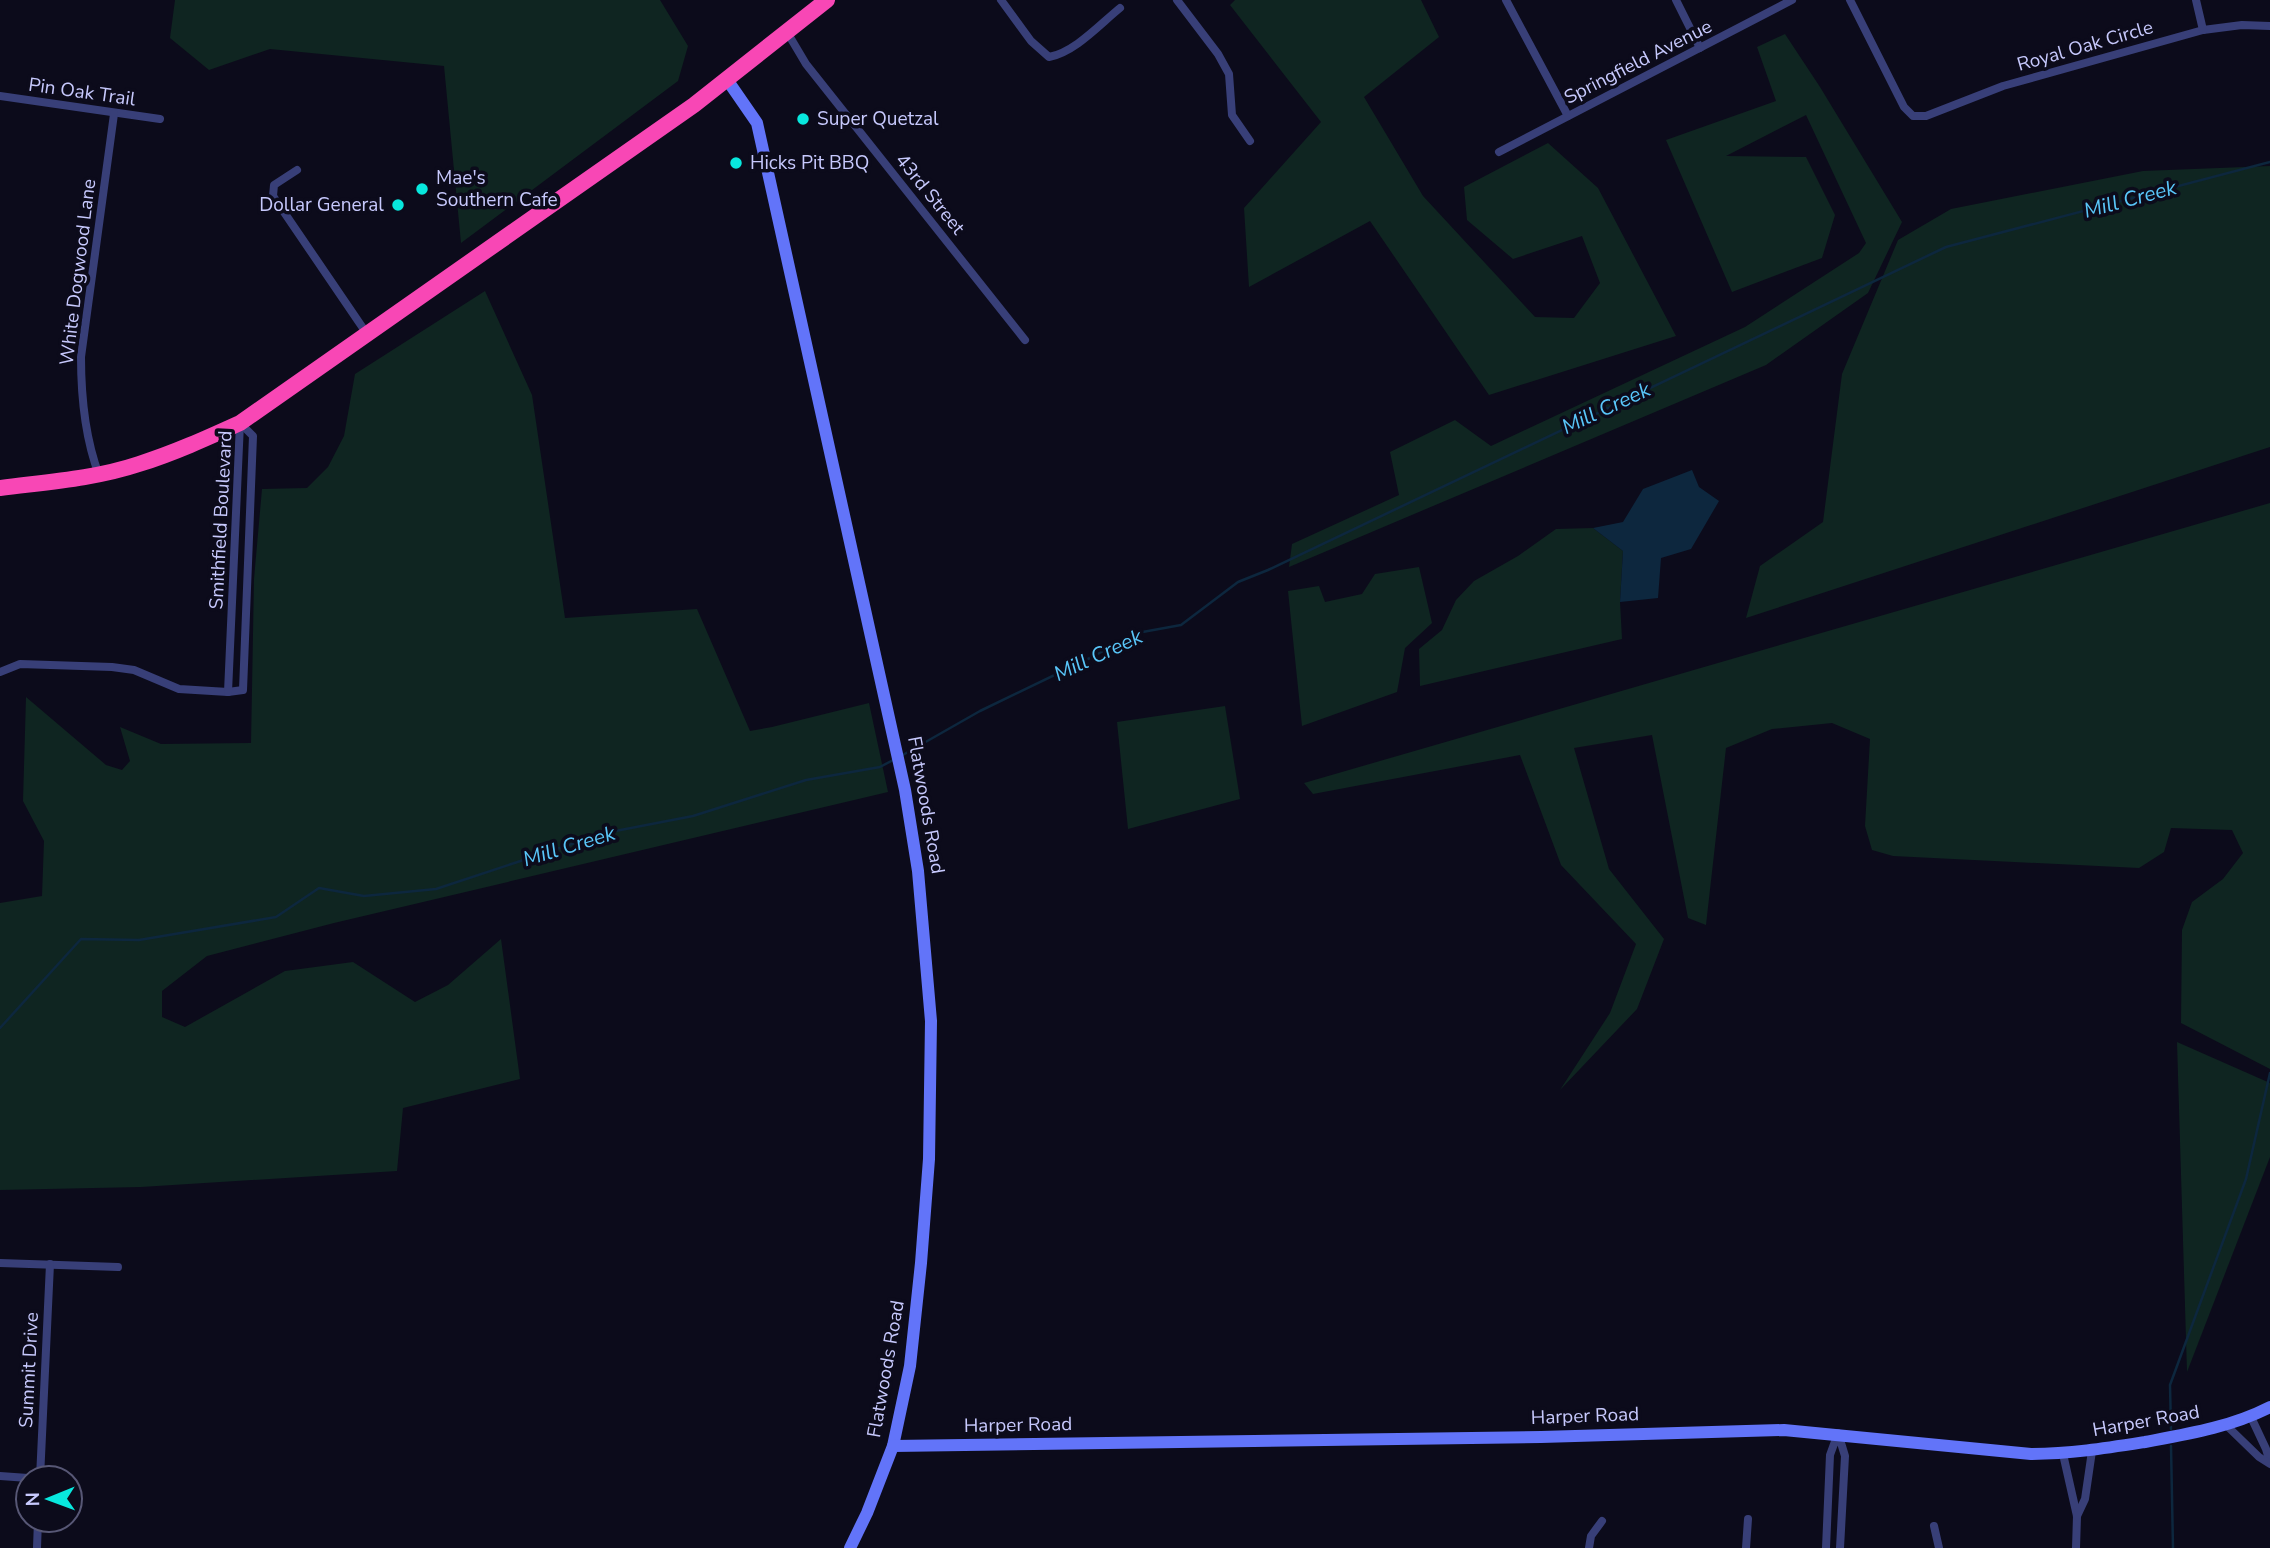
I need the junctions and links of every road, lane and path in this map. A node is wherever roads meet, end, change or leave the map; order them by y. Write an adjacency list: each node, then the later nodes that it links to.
1 (827, 0): 12 (highway)
2 (1001, 0): 9 (street)
3 (1177, 0): 19 (street)
4 (1506, 0): 17 (street)
5 (1676, 0): 13 (street)
6 (1792, 0): 13 (street, Springfield Avenue)
7 (1850, 0): 11 (street, Royal Oak Circle)
8 (2196, 0): 11 (street)
9 (1120, 9)
10 (2270, 26): 11 (street, Royal Oak Circle)
11 (2203, 30)
12 (788, 32): 14 (highway); 23 (street, 43rd Street)
13 (1700, 48): 17 (street, Springfield Avenue)
14 (728, 81): 22 (highway); 36 (street, Flatwoods Road)
15 (0, 96): 16 (street, Pin Oak Trail)
16 (114, 114): 18 (street, Pin Oak Trail); 25 (street, White Dogwood Lane)
17 (1568, 116): 20 (street, Springfield Avenue)
18 (160, 119)
19 (1250, 141)
20 (1499, 152)
21 (298, 170): 22 (street)
22 (367, 334): 24 (highway)
23 (1026, 340)
24 (240, 423): 25 (highway); 28 (street, Smithfield Boulevard); 28 (street, Smithfield Boulevard)
25 (99, 475): 26 (highway)
26 (0, 488)
27 (0, 672): 28 (street)
28 (228, 692)
29 (0, 1263): 30 (street)
30 (50, 1264): 31 (street); 40 (street, Summit Drive)
31 (118, 1267)
32 (2270, 1406): 33 (street, Harper Road)
33 (2251, 1417): 34 (street, Harper Road); 39 (street)
34 (2226, 1425): 37 (street, Harper Road); 39 (street)
35 (1838, 1433): 36 (street, Harper Road); 38 (street, Harper Road); 41 (street); 42 (street)
36 (893, 1446): 47 (street, Flatwoods Road)
37 (2092, 1451): 38 (street, Harper Road); 43 (street)
38 (2063, 1454): 43 (street)
39 (2270, 1463)
40 (41, 1464)
41 (1828, 1511): 42 (street); 50 (street)
42 (1842, 1512): 51 (street)
43 (2077, 1516): 53 (street)
44 (1748, 1519): 49 (street)
45 (1602, 1521): 48 (street)
46 (1934, 1526): 52 (street)
47 (850, 1548)
48 (1589, 1548)
49 (1746, 1548)
50 (1826, 1548)
51 (1840, 1548)
52 (1939, 1548)
53 (2076, 1548)

